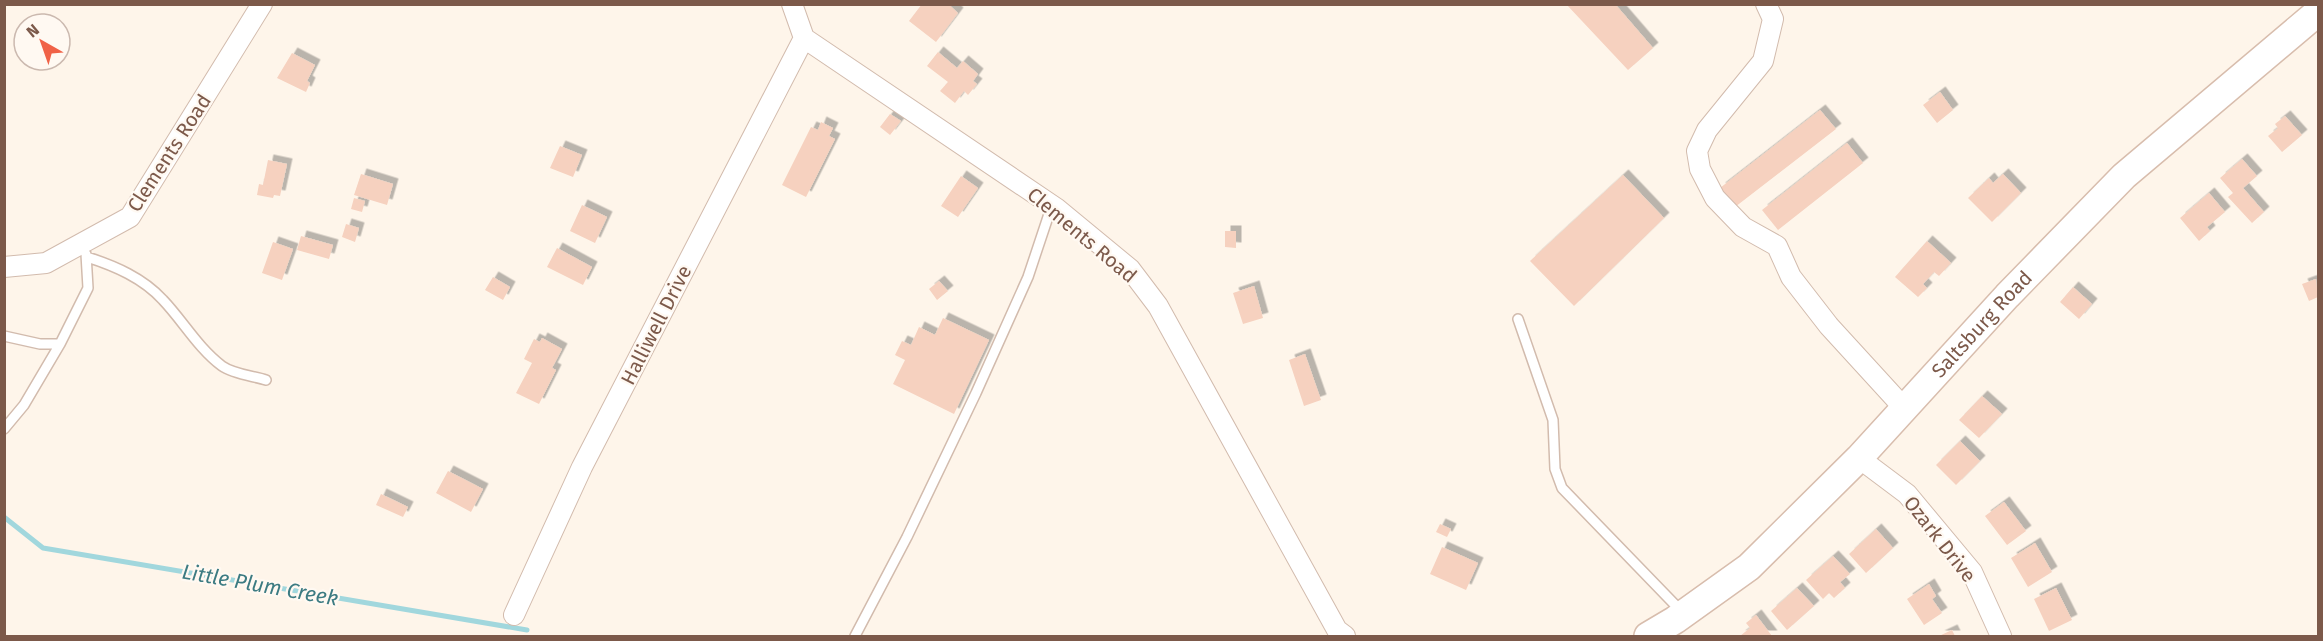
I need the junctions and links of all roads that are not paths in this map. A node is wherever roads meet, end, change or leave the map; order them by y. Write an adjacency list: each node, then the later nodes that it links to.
1 (262, 4): 7 (street, Clements Road)
2 (792, 4): 5 (street)
3 (1766, 4): 13 (street)
4 (2319, 12): 13 (main road, Saltsburg Road)
5 (804, 38): 6 (street, Clements Road); 17 (street, Halliwell Drive)
6 (1052, 205): 18 (lane); 19 (street, Clements Road)
7 (85, 250): 8 (street, Clements Road); 11 (lane); 12 (lane)
8 (4, 267)
9 (1518, 320): 16 (lane)
10 (4, 336): 11 (lane)
11 (60, 344): 14 (lane)
12 (266, 380)
13 (1904, 408): 15 (main road, Saltsburg Road)
14 (4, 429)
15 (1859, 458): 16 (main road, Saltsburg Road); 21 (street, Ozark Drive)
16 (1684, 614): 20 (main road, Saltsburg Road)
17 (514, 615)
18 (855, 636)
19 (1345, 636)
20 (1648, 636)
21 (2001, 636)

